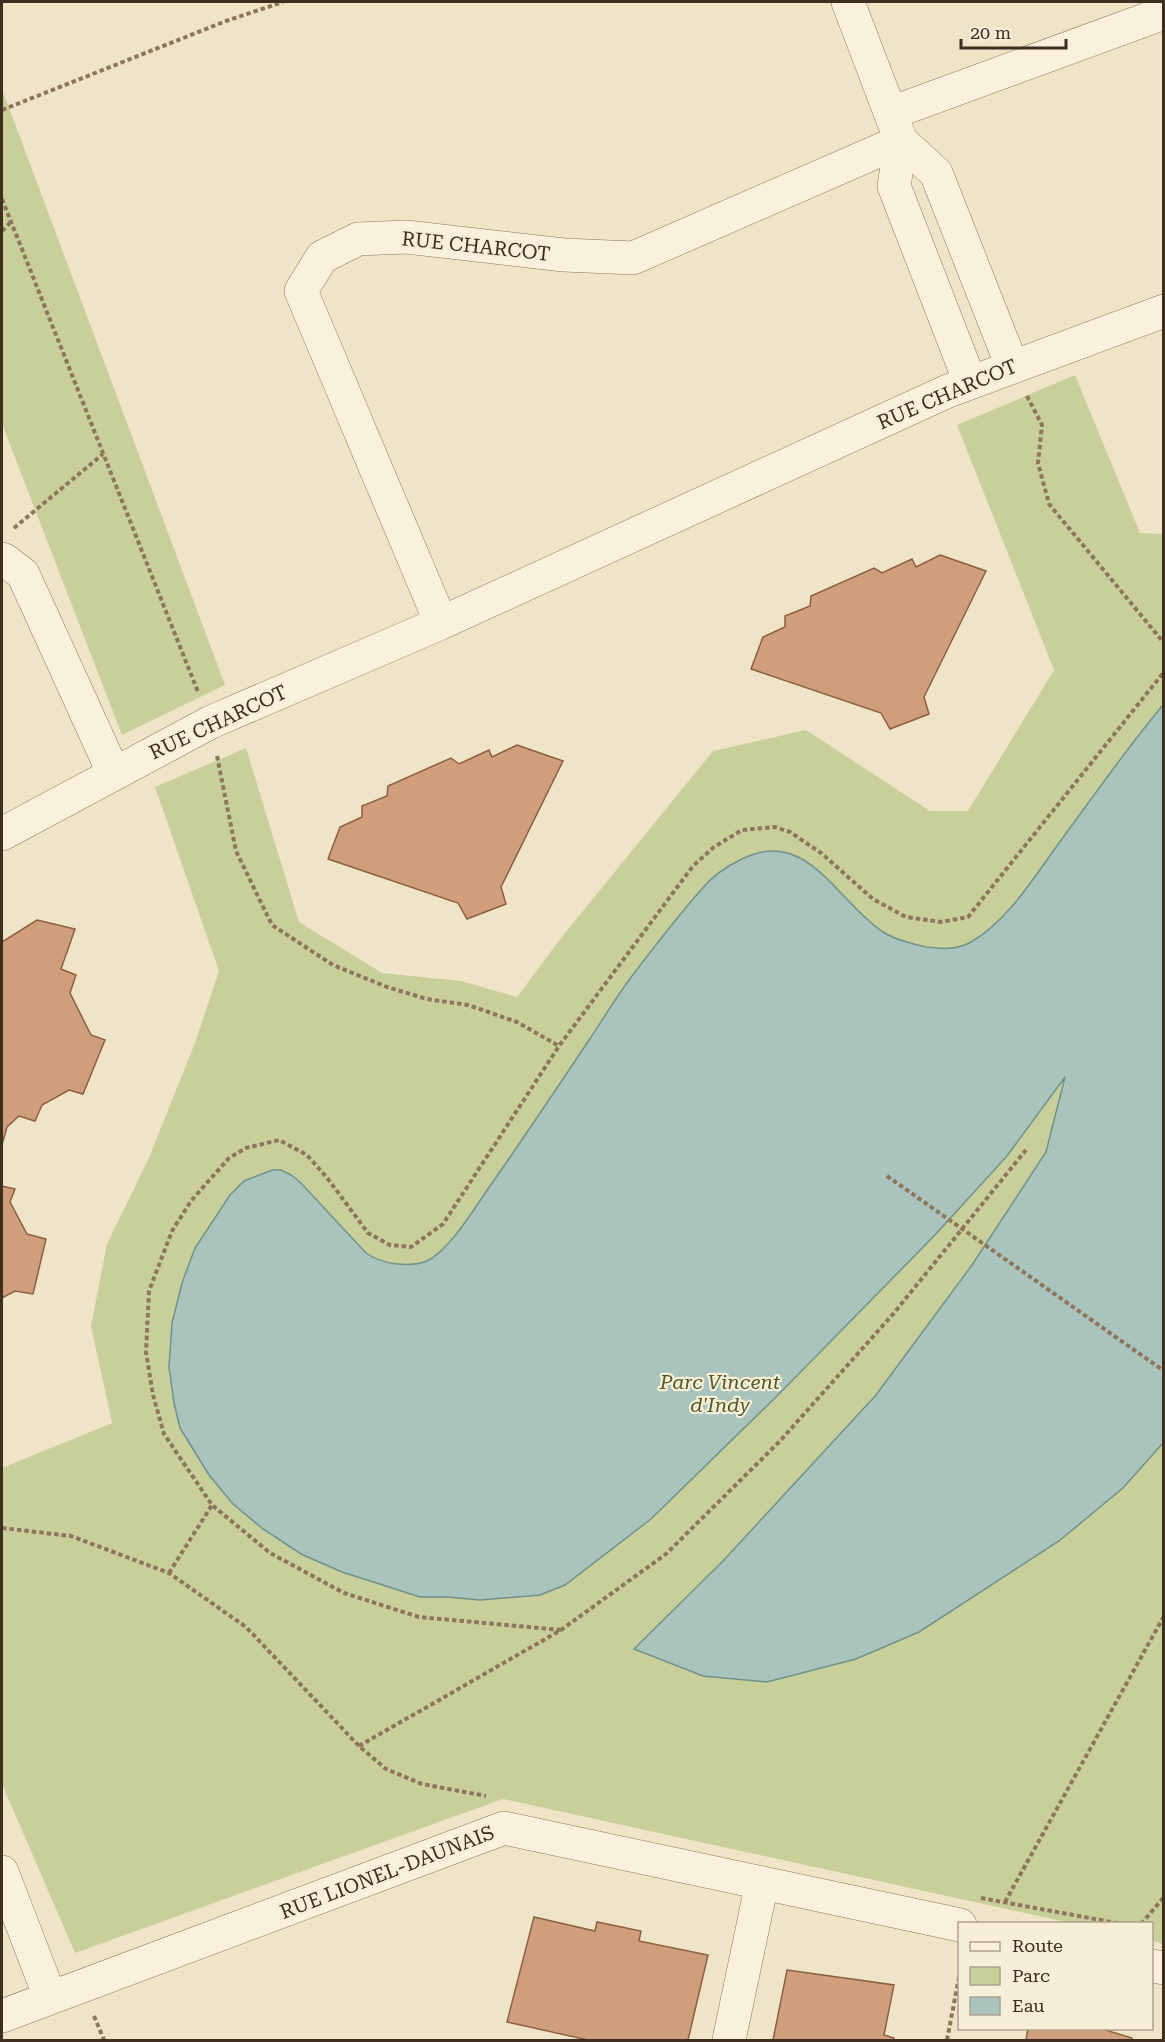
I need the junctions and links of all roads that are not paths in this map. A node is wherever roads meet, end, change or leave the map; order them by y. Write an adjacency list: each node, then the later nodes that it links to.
1 (848, 2): 3 (street)
2 (1164, 14): 3 (street)
3 (896, 127): 5 (street); 6 (street); 8 (street, RUE CHARCOT)
4 (1164, 311): 5 (street, RUE CHARCOT)
5 (1012, 366): 6 (street, RUE CHARCOT)
6 (970, 382): 8 (street, RUE CHARCOT)
7 (6, 545): 9 (street)
8 (441, 623): 9 (street, RUE CHARCOT)
9 (114, 774): 10 (street, RUE CHARCOT)
10 (2, 834)
11 (2, 1872): 14 (street)
12 (762, 1883): 13 (street, RUE LIONEL-DAUNAIS); 14 (street, RUE LIONEL-DAUNAIS); 16 (street)
13 (966, 1911)
14 (50, 1997): 15 (street, RUE LIONEL-DAUNAIS)
15 (2, 2016)
16 (729, 2040)

